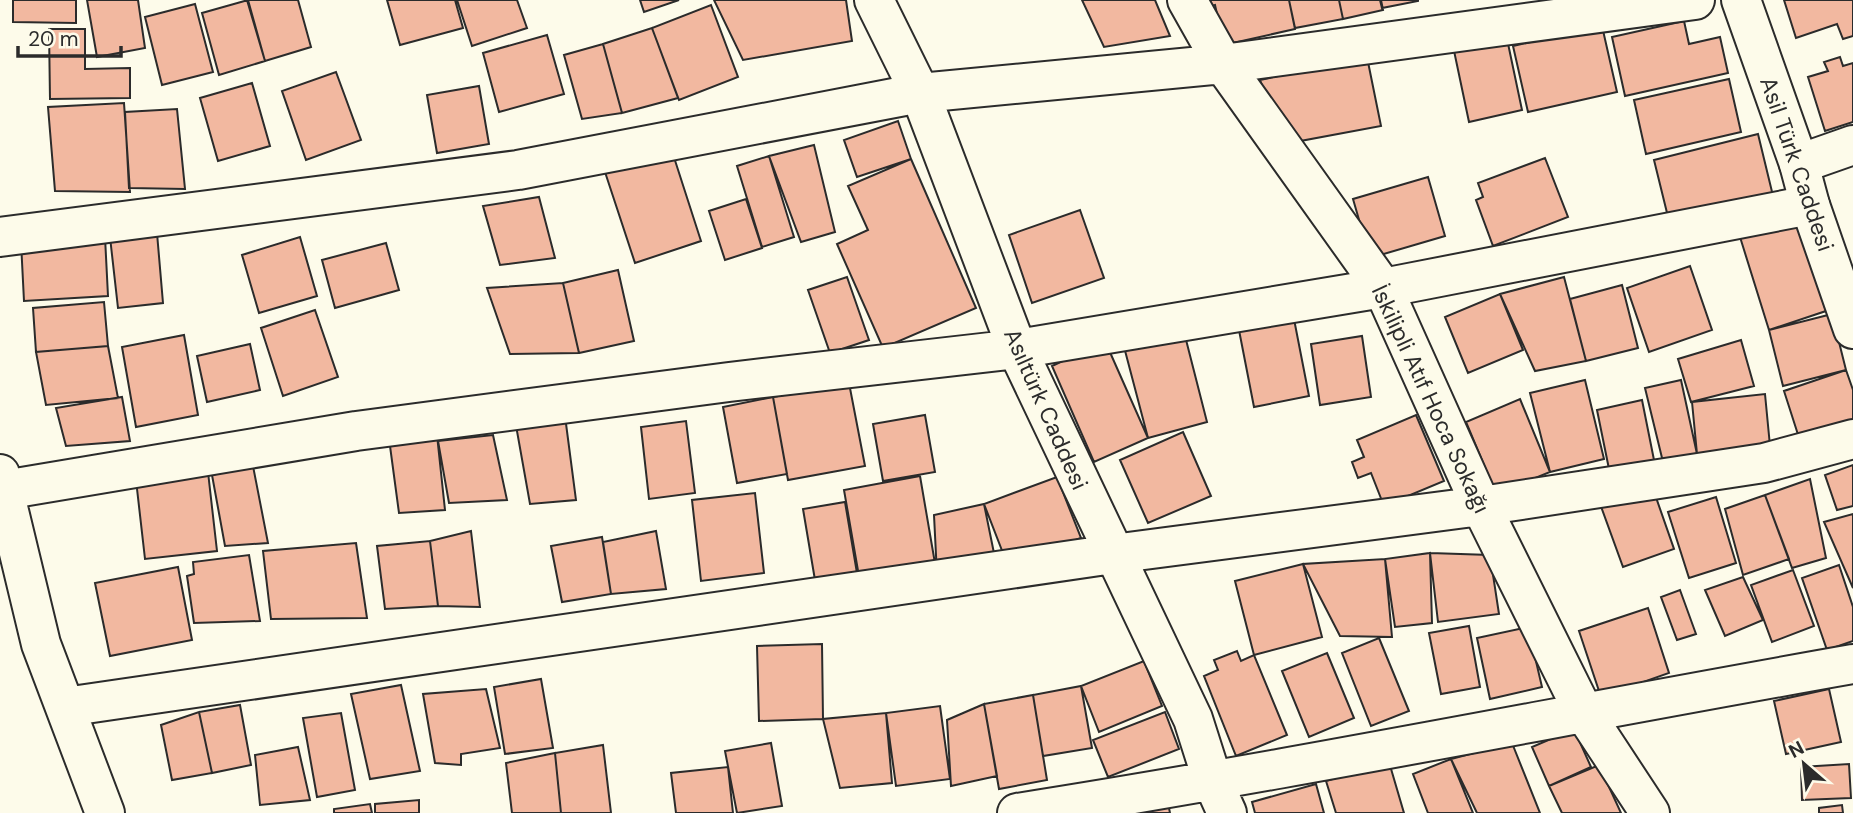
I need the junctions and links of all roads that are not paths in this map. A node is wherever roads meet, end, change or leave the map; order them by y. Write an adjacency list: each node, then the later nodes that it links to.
1 (874, 0): 6 (street, Asıltürk Caddesi)
2 (1187, 0): 5 (street, İskilipli Atıf Hoca Sokağı)
3 (1695, 0): 5 (street)
4 (1741, 0): 8 (street, Asil Türk Caddesi)
5 (1223, 64): 6 (street); 11 (street, İskilipli Atıf Hoca Sokağı)
6 (920, 93): 10 (street); 13 (street, Asıltürk Caddesi)
7 (1853, 145): 8 (street)
8 (1799, 164): 9 (street, Asil Türk Caddesi)
9 (1810, 205): 11 (street); 12 (street, Asil Türk Caddesi)
10 (0, 237)
11 (1383, 288): 13 (street); 16 (street, İskilipli Atıf Hoca Sokağı)
12 (1853, 329)
13 (1017, 349): 15 (street); 17 (street, Asıltürk Caddesi)
14 (1853, 439): 16 (street)
15 (2, 482): 19 (street)
16 (1481, 506): 17 (street); 20 (street, İskilipli Atıf Hoca Sokağı)
17 (1113, 554): 19 (street); 21 (street, Asıltürk Caddesi)
18 (1853, 664): 20 (street)
19 (65, 707): 22 (street)
20 (1583, 711): 21 (street); 24 (street, İskilipli Atıf Hoca Sokağı)
21 (1220, 797): 23 (street)
22 (105, 813)
23 (1017, 813)
24 (1650, 813)

